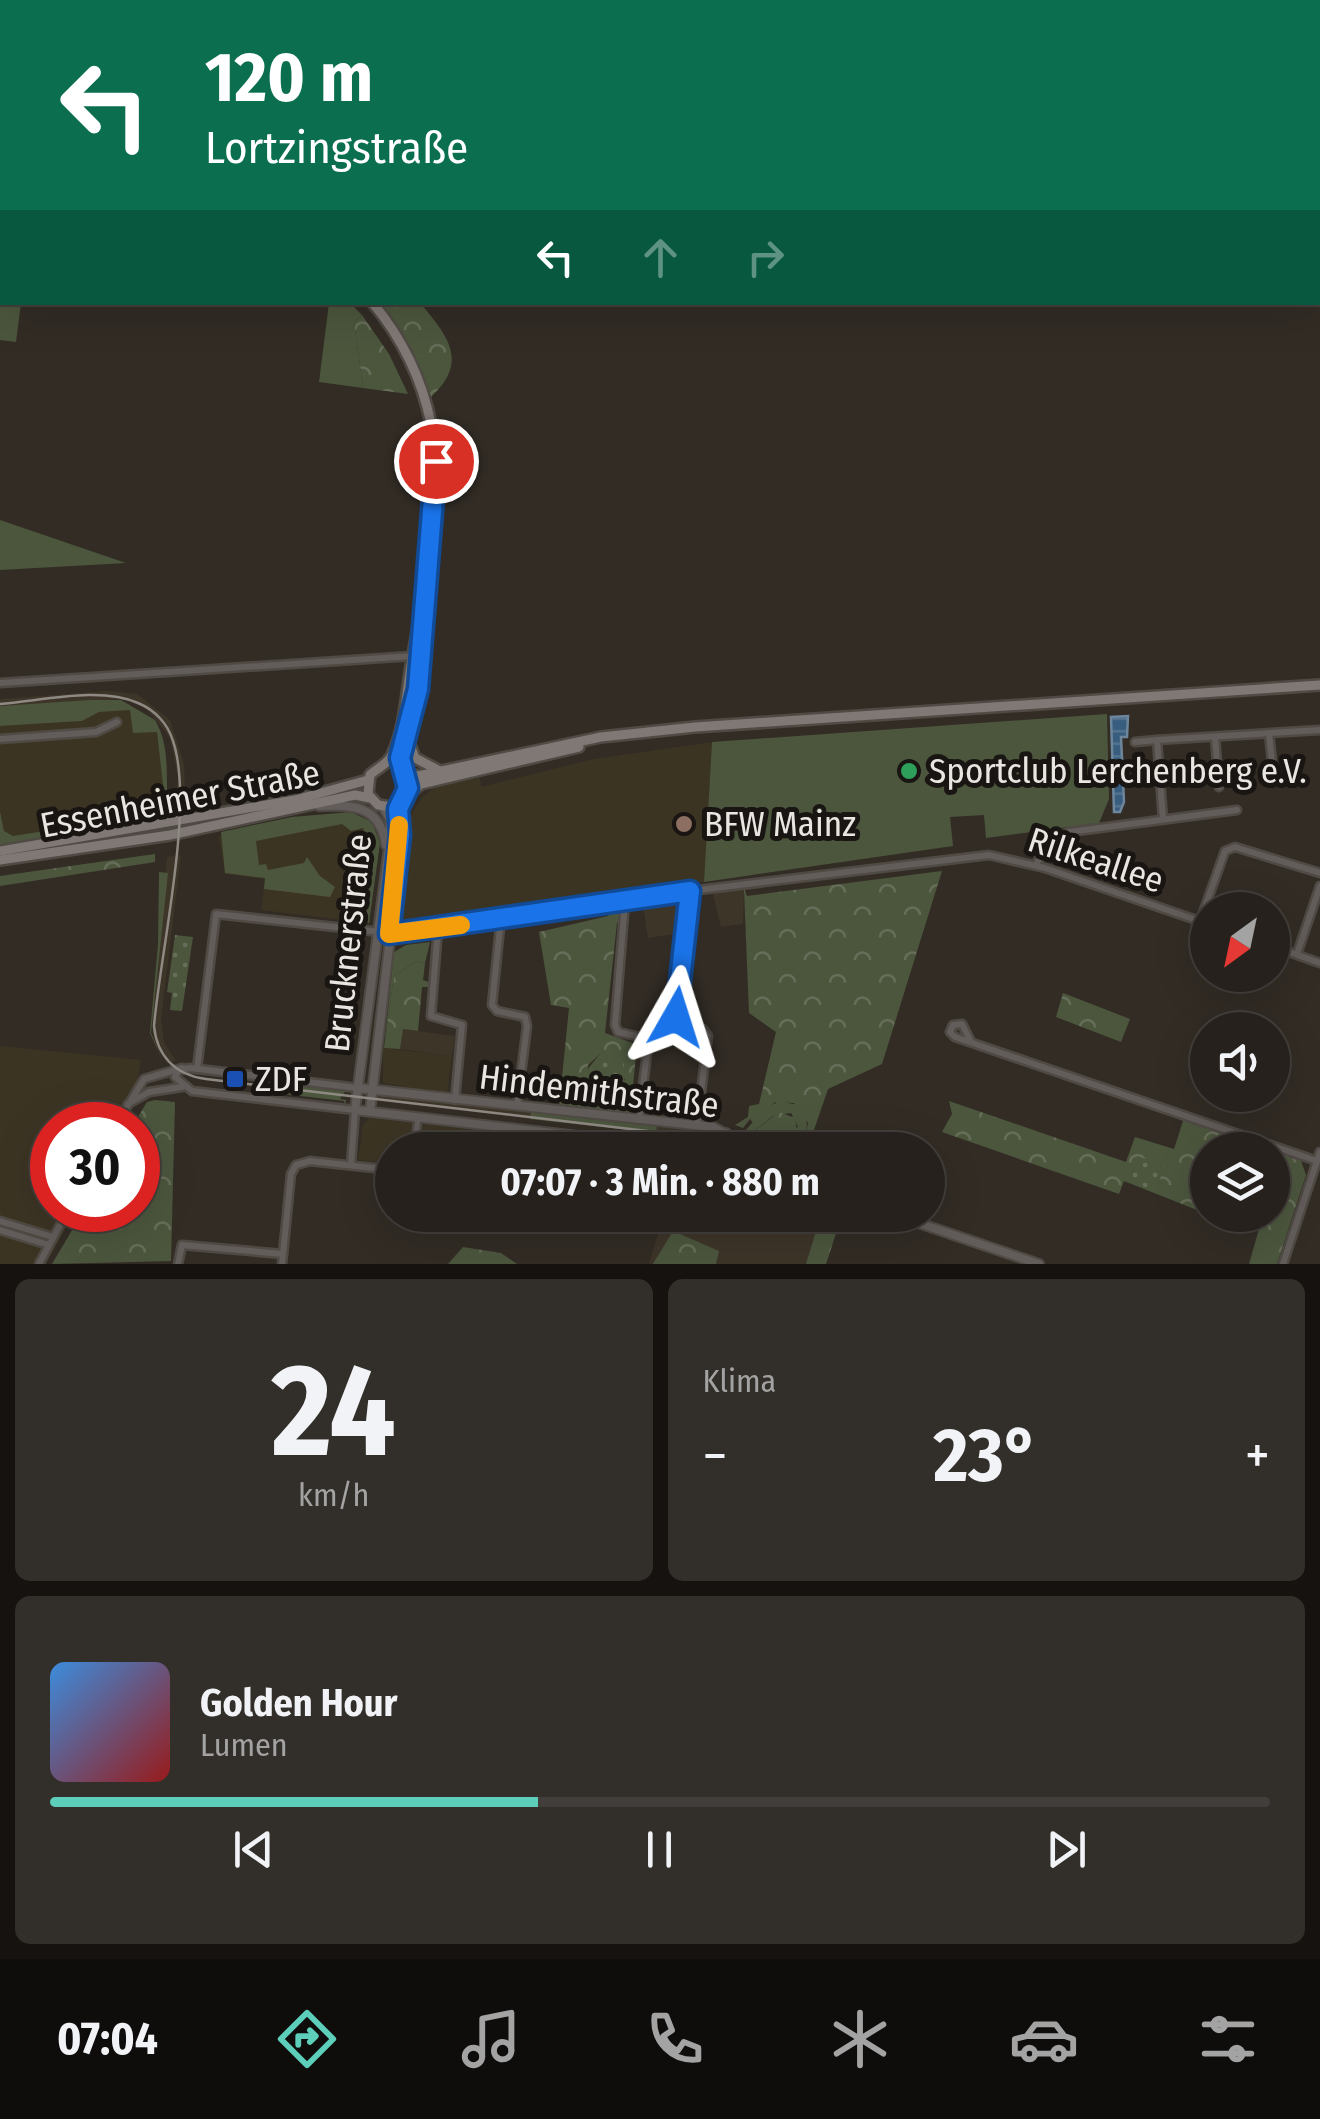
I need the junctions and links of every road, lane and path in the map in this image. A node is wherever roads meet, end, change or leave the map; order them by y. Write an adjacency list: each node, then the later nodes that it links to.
1 (374, 305): 2 (main road)
2 (426, 577): 3 (main road); 10 (main road)
3 (412, 656): 4 (street); 15 (main road)
4 (0, 683)
5 (1320, 685): 8 (main road)
6 (117, 722): 12 (street)
7 (1320, 730): 9 (street)
8 (640, 732): 16 (main road); 21 (main road)
9 (1269, 733): 11 (street); 19 (street)
10 (407, 734): 16 (main road); 17 (main road)
11 (1215, 737): 13 (street); 20 (street)
12 (0, 740)
13 (1157, 740): 14 (street); 27 (street)
14 (1135, 742)
15 (382, 766): 17 (main road); 18 (main road)
16 (445, 771): 17 (main road)
17 (402, 772): 21 (main road)
18 (368, 780): 22 (main road); 28 (main road, Essenheimer Straße)
19 (1274, 780)
20 (1219, 787)
21 (408, 792): 23 (main road)
22 (370, 798): 24 (main road, Essenheimer Straße); 25 (main road)
23 (400, 803): 25 (main road); 41 (street, Brucknerstraße)
24 (313, 806): 29 (main road, Essenheimer Straße); 30 (street)
25 (382, 806): 30 (street, Brucknerstraße)
26 (1237, 810): 27 (street)
27 (1163, 819): 31 (street)
28 (0, 851)
29 (0, 860)
30 (386, 864): 40 (street, Brucknerstraße)
31 (1036, 865): 34 (street, Rilkeallee); 38 (street, Rilkeallee)
32 (1320, 873): 35 (street)
33 (1320, 886): 43 (street)
34 (690, 891): 36 (street, Rilkeallee); 59 (street)
35 (1213, 892)
36 (625, 902): 37 (street, Rilkeallee); 58 (street)
37 (501, 918): 39 (street, Rilkeallee); 54 (street)
38 (1190, 918)
39 (438, 928): 41 (street, Rilkeallee); 51 (street)
40 (378, 933): 41 (street, Rilkeallee); 47 (street, Rilkeallee); 49 (street, Brucknerstraße)
41 (389, 934): 50 (street, Brucknerstraße)
42 (1290, 952): 43 (street)
43 (1296, 954): 44 (street)
44 (1320, 963)
45 (972, 1042): 64 (street)
46 (183, 1068): 47 (street, Hindemithstraße); 48 (street); 52 (street)
47 (197, 1068): 49 (street, Hindemithstraße)
48 (182, 1087): 53 (street); 55 (street, Hindemithstraße)
49 (358, 1088): 50 (street, Hindemithstraße); 55 (street)
50 (372, 1089): 51 (street, Hindemithstraße); 56 (street)
51 (455, 1100): 54 (street, Hindemithstraße)
52 (129, 1102)
53 (132, 1102)
54 (517, 1107): 58 (street, Hindemithstraße)
55 (352, 1112): 56 (street, Hindemithstraße); 60 (street)
56 (370, 1112): 57 (street, Hindemithstraße); 60 (street)
57 (418, 1117): 61 (street); 62 (street, Hindemithstraße)
58 (638, 1120): 59 (street, Hindemithstraße)
59 (697, 1126): 63 (street, Hindemithstraße)
60 (355, 1130): 65 (street)
61 (416, 1132)
62 (553, 1132)
63 (722, 1132)
64 (1318, 1156): 77 (street)
65 (351, 1165): 66 (street); 72 (street)
66 (375, 1168)
67 (0, 1220): 71 (street)
68 (0, 1230): 71 (street)
69 (56, 1232): 71 (street)
70 (945, 1232): 76 (street)
71 (51, 1240): 73 (street)
72 (283, 1254): 74 (street); 75 (street)
73 (39, 1264)
74 (178, 1264)
75 (282, 1264)
76 (1039, 1264)
77 (1283, 1264)

